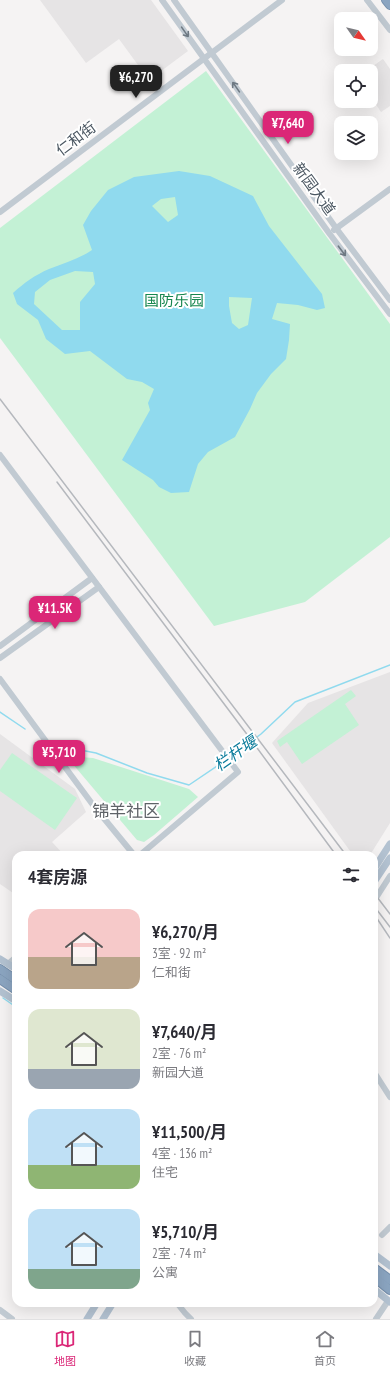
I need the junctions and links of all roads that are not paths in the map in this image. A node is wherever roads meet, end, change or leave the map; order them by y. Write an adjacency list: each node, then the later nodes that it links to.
1 (162, 0): 9 (street, 新园大道, one-way to 9)
2 (174, 0): 8 (street, 新园大道)
3 (282, 0): 8 (street, 仁和街)
4 (367, 0): 7 (street)
5 (386, 0): 6 (highway)
6 (390, 5)
7 (390, 30)
8 (212, 54): 9 (street, 仁和街); 12 (street, 新园大道, one-way to 8)
9 (204, 60): 11 (street, 仁和街); 13 (street, 新园大道)
10 (390, 189): 12 (street)
11 (0, 212)
12 (336, 228): 13 (street); 14 (street, 新园大道)
13 (329, 234): 15 (street, 新园大道, one-way to 15)
14 (390, 300)
15 (390, 314)
16 (0, 455): 17 (street)
17 (92, 578): 18 (street); 19 (street)
18 (99, 587): 20 (street); 24 (street)
19 (0, 646)
20 (0, 658)
21 (0, 679): 23 (street)
22 (390, 844): 26 (main road)
23 (131, 851)
24 (145, 851)
25 (390, 858): 27 (main road)
26 (378, 863)
27 (378, 876)
28 (390, 876): 29 (street)
29 (378, 895)
30 (0, 959): 32 (main road)
31 (12, 960): 32 (street)
32 (8, 964): 33 (main road)
33 (12, 966)
34 (0, 970): 35 (highway)
35 (12, 978)
36 (0, 979): 37 (highway)
37 (12, 987)
38 (0, 991): 39 (main road)
39 (12, 998)
40 (378, 1078): 41 (street)
41 (390, 1097)
42 (390, 1227): 43 (street)
43 (382, 1236)
44 (378, 1257): 45 (main road)
45 (390, 1266)
46 (378, 1271): 47 (highway)
47 (390, 1280)
48 (378, 1281): 49 (highway)
49 (390, 1290)
50 (378, 1293): 51 (main road)
51 (389, 1302): 60 (street)
52 (94, 1307): 57 (main road)
53 (110, 1307): 58 (main road)
54 (180, 1307): 59 (street)
55 (0, 1310): 56 (street)
56 (12, 1319)
57 (87, 1319)
58 (103, 1319)
59 (192, 1319)
60 (376, 1319)

